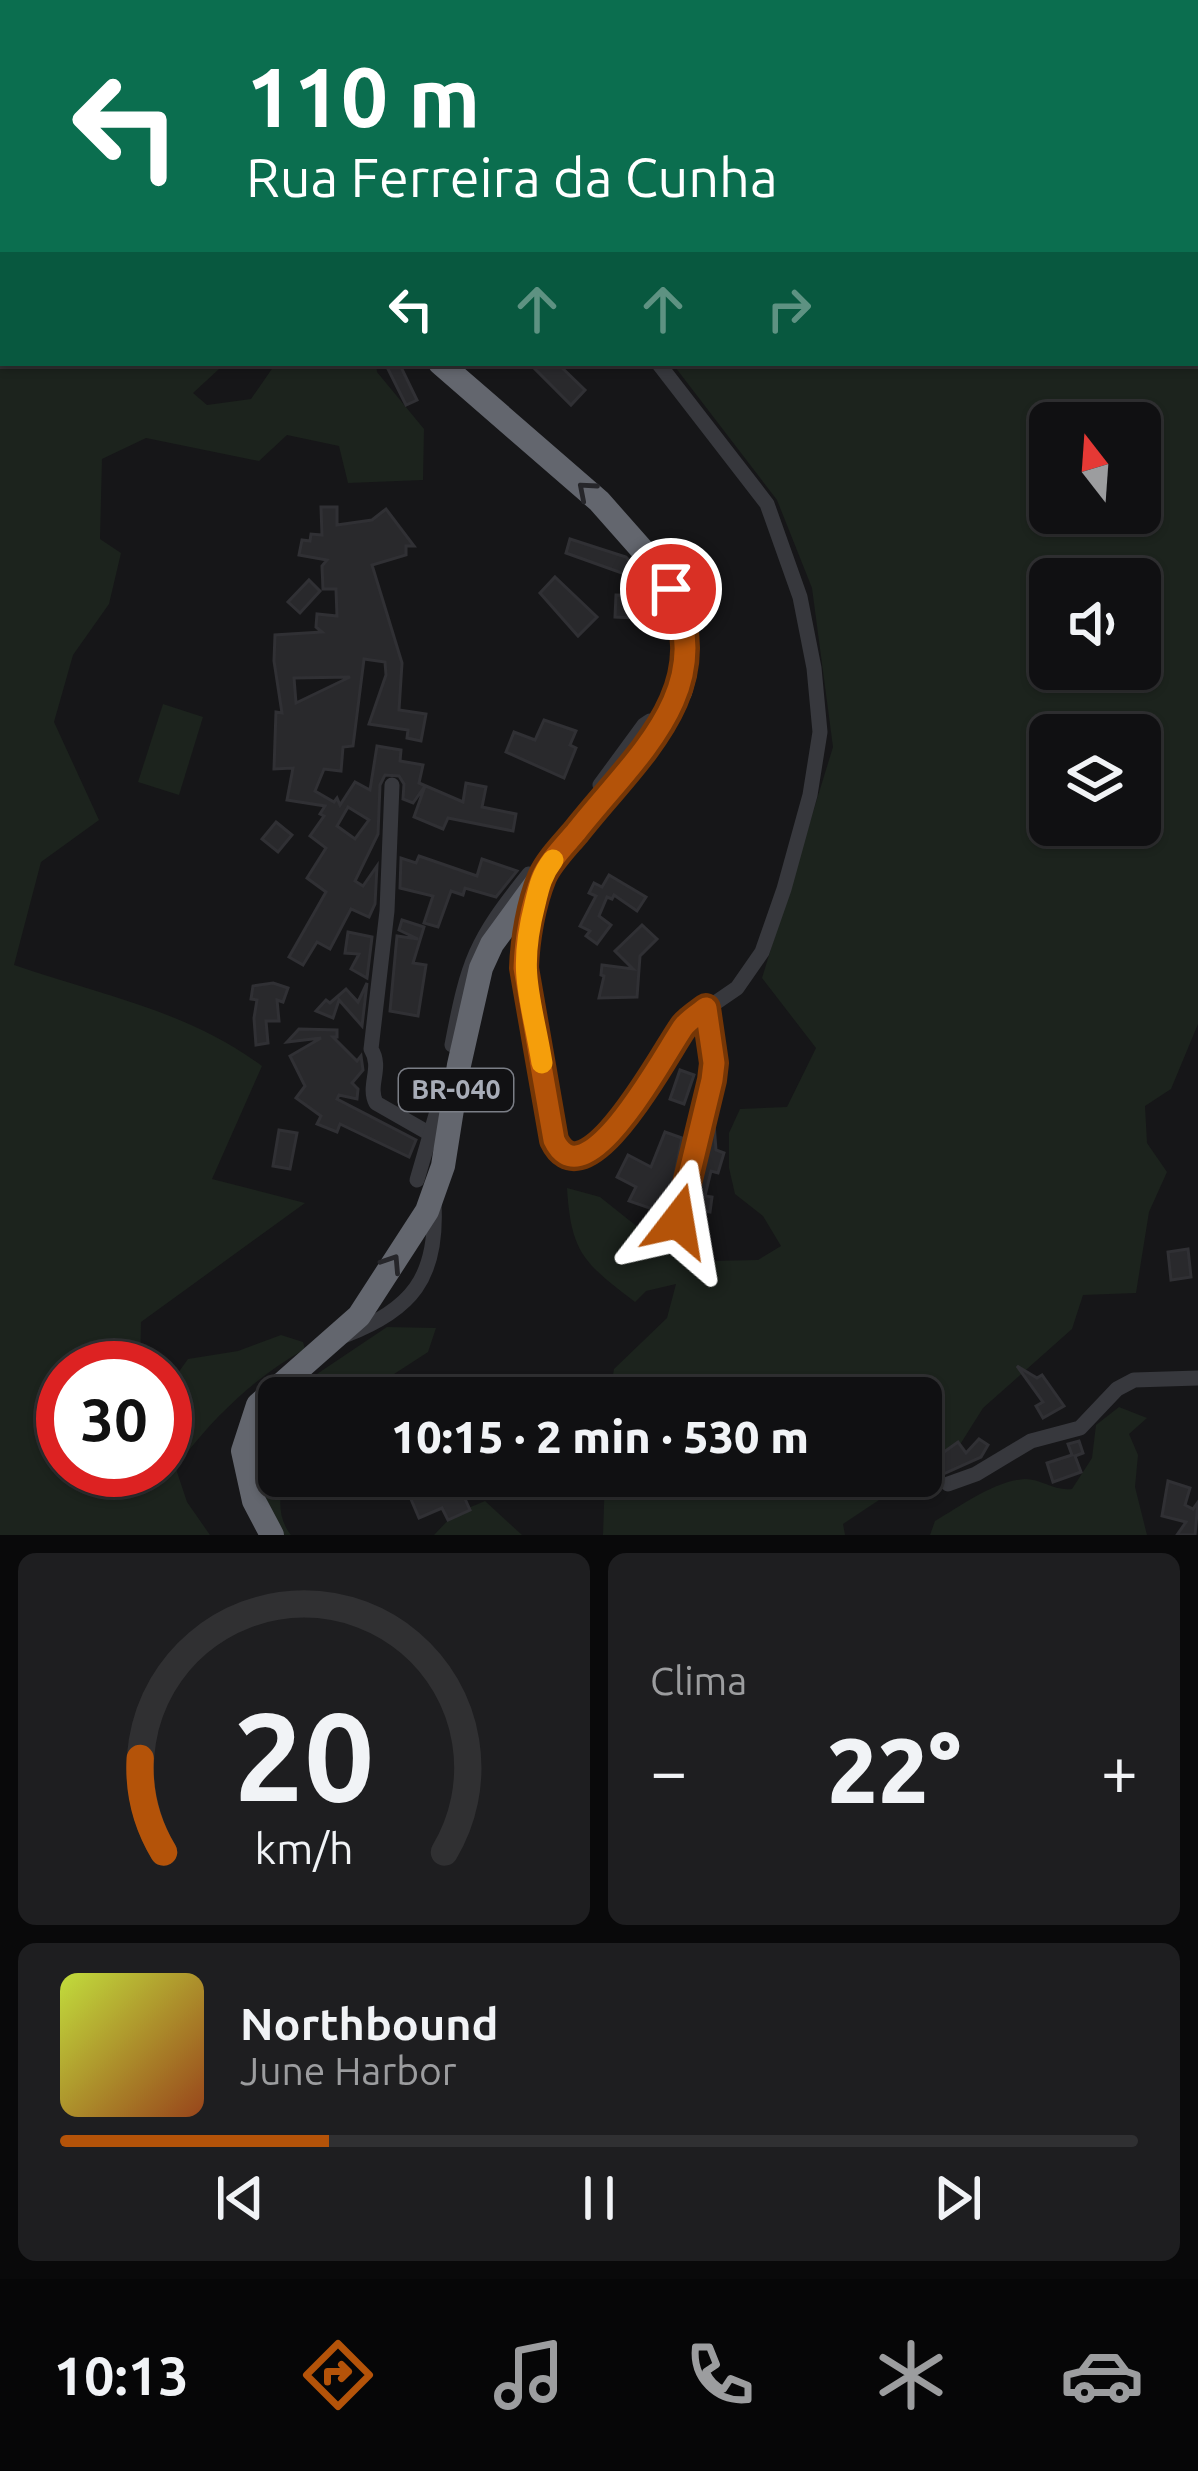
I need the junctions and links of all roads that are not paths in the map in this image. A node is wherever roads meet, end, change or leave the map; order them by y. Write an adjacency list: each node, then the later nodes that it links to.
1 (443, 366): 4 (highway, BR-040, one-way to 1)
2 (660, 366): 6 (street)
3 (392, 785): 8 (street)
4 (595, 799): 5 (highway, BR-040); 7 (street)
5 (543, 874): 6 (street); 7 (highway, BR-040)
6 (706, 1008): 10 (street)
7 (448, 1100): 8 (street); 9 (highway, BR-040)
8 (432, 1135): 9 (street)
9 (426, 1196): 11 (highway, BR-040, one-way to 9); 11 (street)
10 (678, 1221)
11 (337, 1338): 14 (highway, BR-040)
12 (1198, 1378): 13 (street)
13 (948, 1484)
14 (272, 1535)

